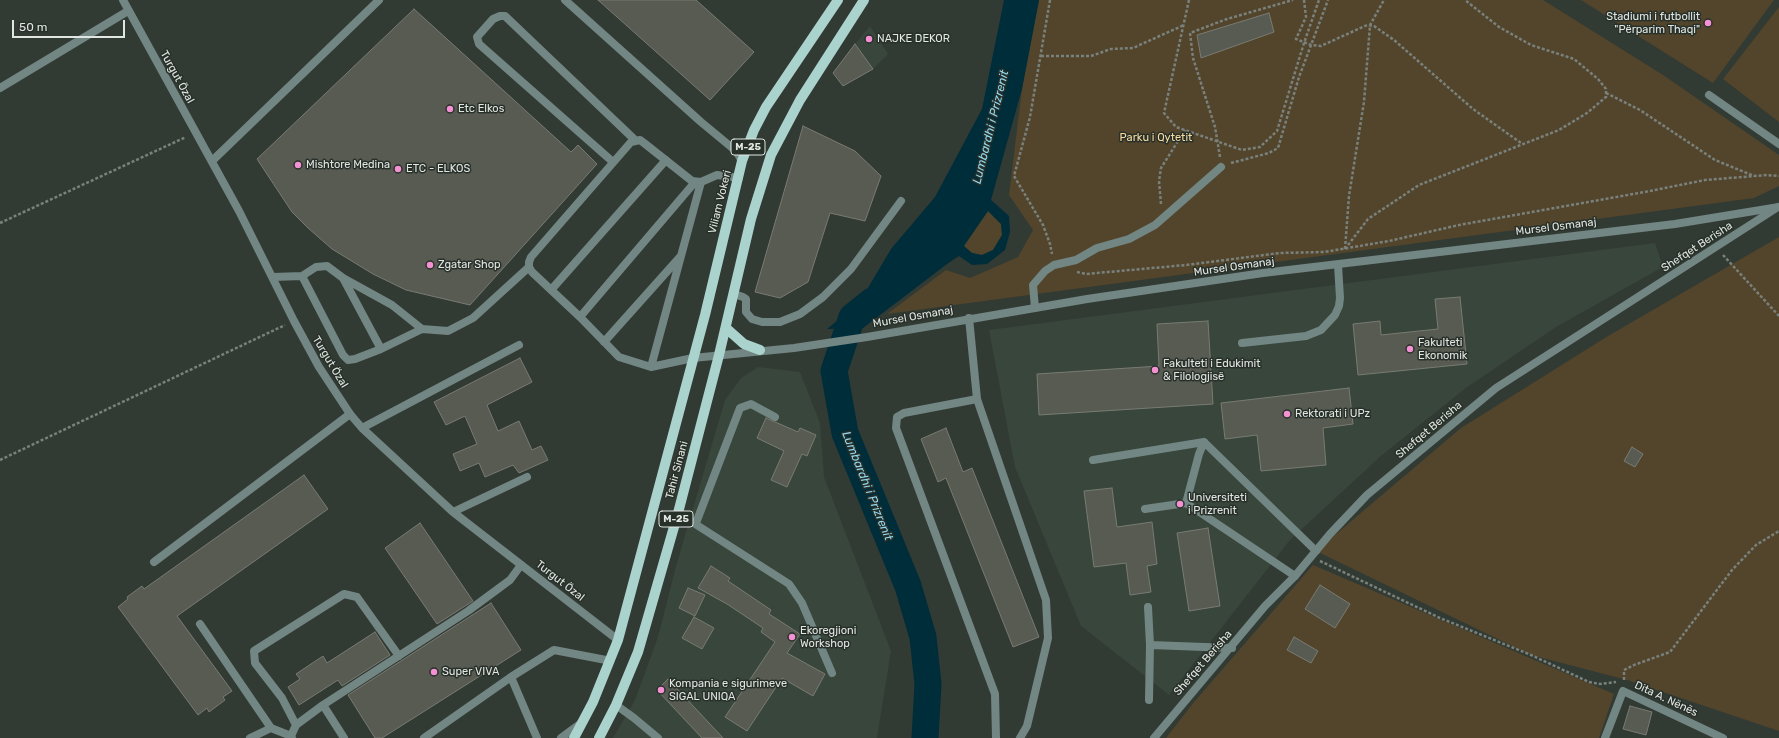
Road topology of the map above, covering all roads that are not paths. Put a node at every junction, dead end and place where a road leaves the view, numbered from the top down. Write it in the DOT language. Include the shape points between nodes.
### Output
graph roads {
  1 [pos="123,0"];
  2 [pos="379,0"];
  3 [pos="565,0"];
  4 [pos="838,0"];
  5 [pos="864,0"];
  6 [pos="128,10"];
  7 [pos="0,88"];
  8 [pos="1710,95"];
  9 [pos="636,140"];
  10 [pos="1779,144"];
  11 [pos="666,160"];
  12 [pos="212,161"];
  13 [pos="742,161"];
  14 [pos="613,162"];
  15 [pos="1221,167"];
  16 [pos="739,178"];
  17 [pos="698,182"];
  18 [pos="901,201"];
  19 [pos="1779,207"];
  20 [pos="680,256"];
  21 [pos="1338,265"];
  22 [pos="529,267"];
  23 [pos="302,276"];
  24 [pos="273,277"];
  25 [pos="343,278"];
  26 [pos="551,290"];
  27 [pos="734,294"];
  28 [pos="1035,308"];
  29 [pos="705,314"];
  30 [pos="580,317"];
  31 [pos="969,318"];
  32 [pos="726,328"];
  33 [pos="422,329"];
  34 [pos="604,342"];
  35 [pos="1242,343"];
  36 [pos="519,345"];
  37 [pos="381,349"];
  38 [pos="760,350"];
  39 [pos="719,355"];
  40 [pos="693,358"];
  41 [pos="651,367"];
  42 [pos="977,399"];
  43 [pos="350,414"];
  44 [pos="775,417"];
  45 [pos="362,428"];
  46 [pos="1204,442"];
  47 [pos="1093,460"];
  48 [pos="527,477"];
  49 [pos="1186,503"];
  50 [pos="1145,509"];
  51 [pos="453,512"];
  52 [pos="678,513"];
  53 [pos="696,523"];
  54 [pos="1314,554"];
  55 [pos="154,562"];
  56 [pos="521,565"];
  57 [pos="1294,576"];
  58 [pos="1148,607"];
  59 [pos="200,624"];
  60 [pos="618,640"];
  61 [pos="1150,645"];
  62 [pos="1232,648"];
  63 [pos="399,656"];
  64 [pos="609,662"];
  65 [pos="832,673"];
  66 [pos="511,677"];
  67 [pos="1149,700"];
  68 [pos="323,705"];
  69 [pos="616,705"];
  70 [pos="582,722"];
  71 [pos="296,725"];
  72 [pos="271,728"];
  73 [pos="291,737"];
  74 [pos="250,738"];
  75 [pos="344,738"];
  76 [pos="424,738"];
  77 [pos="537,738"];
  78 [pos="562,738"];
  79 [pos="574,738"];
  80 [pos="599,738"];
  81 [pos="658,738"];
  82 [pos="996,738"];
  83 [pos="1020,738"];
  84 [pos="1154,738"];
  85 [pos="1605,738"];
  86 [pos="1723,738"];
  1 -- 6 [label="street, Turgut Özal"];
  2 -- 12 [label="street"];
  3 -- 13 [label="street" via="736,151"];
  4 -- 13 [label="main road, Viliam Vokeri / M-25" via="766,107"];
  5 -- 27 [label="main road, M-25" via="800,100 770,155 751,219"];
  6 -- 7 [label="street"];
  6 -- 12 [label="street, Turgut Özal"];
  8 -- 10 [label="street"];
  9 -- 11 [label="street"];
  9 -- 14 [label="street" via="628,144"];
  9 -- 14 [label="street" via="505,16 493,19 477,37 479,44"];
  11 -- 17 [label="street" via="689,180"];
  11 -- 26 [label="street"];
  12 -- 24 [label="street, Turgut Özal"];
  13 -- 16 [label="main road, Viliam Vokeri / M-25"];
  14 -- 22 [label="street" via="531,257"];
  15 -- 28 [label="street" via="1155,225 1129,239 1097,248 1076,260 1054,265 1045,271 1034,285"];
  16 -- 17 [label="street" via="717,175"];
  16 -- 29 [label="main road, Viliam Vokeri / M-25"];
  17 -- 20 [label="street"];
  17 -- 30 [label="street"];
  18 -- 27 [label="street" via="851,268 823,297 800,314 780,322 752,319 746,312 746,299"];
  19 -- 21 [label="street, Mursel Osmanaj" via="1675,224"];
  19 -- 54 [label="street, Shefqet Berisha" via="1496,388 1367,495"];
  20 -- 34 [label="street"];
  20 -- 41 [label="street"];
  21 -- 28 [label="street, Mursel Osmanaj" via="1263,273"];
  21 -- 35 [label="street" via="1339,306 1335,315 1321,330 1306,336"];
  22 -- 26 [label="street"];
  22 -- 33 [label="street" via="473,318 448,331"];
  23 -- 24 [label="street"];
  23 -- 25 [label="street" via="322,265"];
  23 -- 37 [label="street" via="348,360"];
  24 -- 43 [label="street, Turgut Özal" via="319,367"];
  25 -- 33 [label="street" via="392,305"];
  25 -- 37 [label="street"];
  26 -- 30 [label="street"];
  27 -- 32 [label="main road, Tahir Sinani / M-25"];
  28 -- 31 [label="street, Mursel Osmanaj"];
  29 -- 40 [label="main road, Tahir Sinani / M-25"];
  30 -- 34 [label="street"];
  31 -- 38 [label="street, Mursel Osmanaj" via="867,337 794,348"];
  31 -- 42 [label="street"];
  32 -- 38 [label="main road" via="744,344"];
  32 -- 39 [label="main road, Tahir Sinani / M-25"];
  33 -- 37 [label="street"];
  34 -- 41 [label="street" via="619,357"];
  36 -- 45 [label="street"];
  38 -- 39 [label="street, Mursel Osmanaj"];
  39 -- 40 [label="street, Mursel Osmanaj"];
  39 -- 52 [label="main road, Tahir Sinani / M-25"];
  40 -- 41 [label="street, Mursel Osmanaj"];
  40 -- 60 [label="main road, Tahir Sinani / M-25"];
  42 -- 82 [label="street" via="904,413 897,417 896,428 995,694"];
  42 -- 83 [label="street" via="1046,600 1048,638 1027,726"];
  43 -- 45 [label="street, Turgut Özal"];
  43 -- 55 [label="street"];
  44 -- 53 [label="street" via="751,404 740,408"];
  45 -- 51 [label="street, Turgut Özal"];
  46 -- 47 [label="street"];
  46 -- 49 [label="street"];
  46 -- 54 [label="street"];
  48 -- 51 [label="street"];
  49 -- 50 [label="street"];
  49 -- 57 [label="street"];
  51 -- 56 [label="street, Turgut Özal"];
  52 -- 53 [label="street"];
  52 -- 69 [label="main road, Tahir Sinani / M-25" via="638,652"];
  53 -- 65 [label="street" via="789,584 802,603"];
  54 -- 57 [label="street, Shefqet Berisha"];
  56 -- 60 [label="street, Turgut Özal"];
  56 -- 63 [label="street" via="510,580"];
  57 -- 62 [label="street, Shefqet Berisha" via="1265,606"];
  58 -- 61 [label="street"];
  59 -- 72 [label="street"];
  60 -- 64 [label="main road, Tahir Sinani / M-25"];
  61 -- 62 [label="street"];
  61 -- 67 [label="street"];
  62 -- 84 [label="street, Shefqet Berisha"];
  63 -- 68 [label="street"];
  63 -- 71 [label="street" via="357,597 344,594 254,651 255,663 282,698"];
  64 -- 66 [label="street" via="554,650"];
  64 -- 70 [label="main road, Tahir Sinani / M-25"];
  66 -- 76 [label="street"];
  66 -- 77 [label="street"];
  68 -- 71 [label="street"];
  68 -- 75 [label="street"];
  69 -- 80 [label="main road, Tahir Sinani / M-25"];
  69 -- 81 [label="street"];
  70 -- 78 [label="street"];
  70 -- 79 [label="main road, Tahir Sinani / M-25"];
  71 -- 73 [label="street"];
  72 -- 73 [label="street"];
  72 -- 74 [label="street"];
  85 -- 86 [label="street, Dita A. Nënës" via="1623,691"];
}
